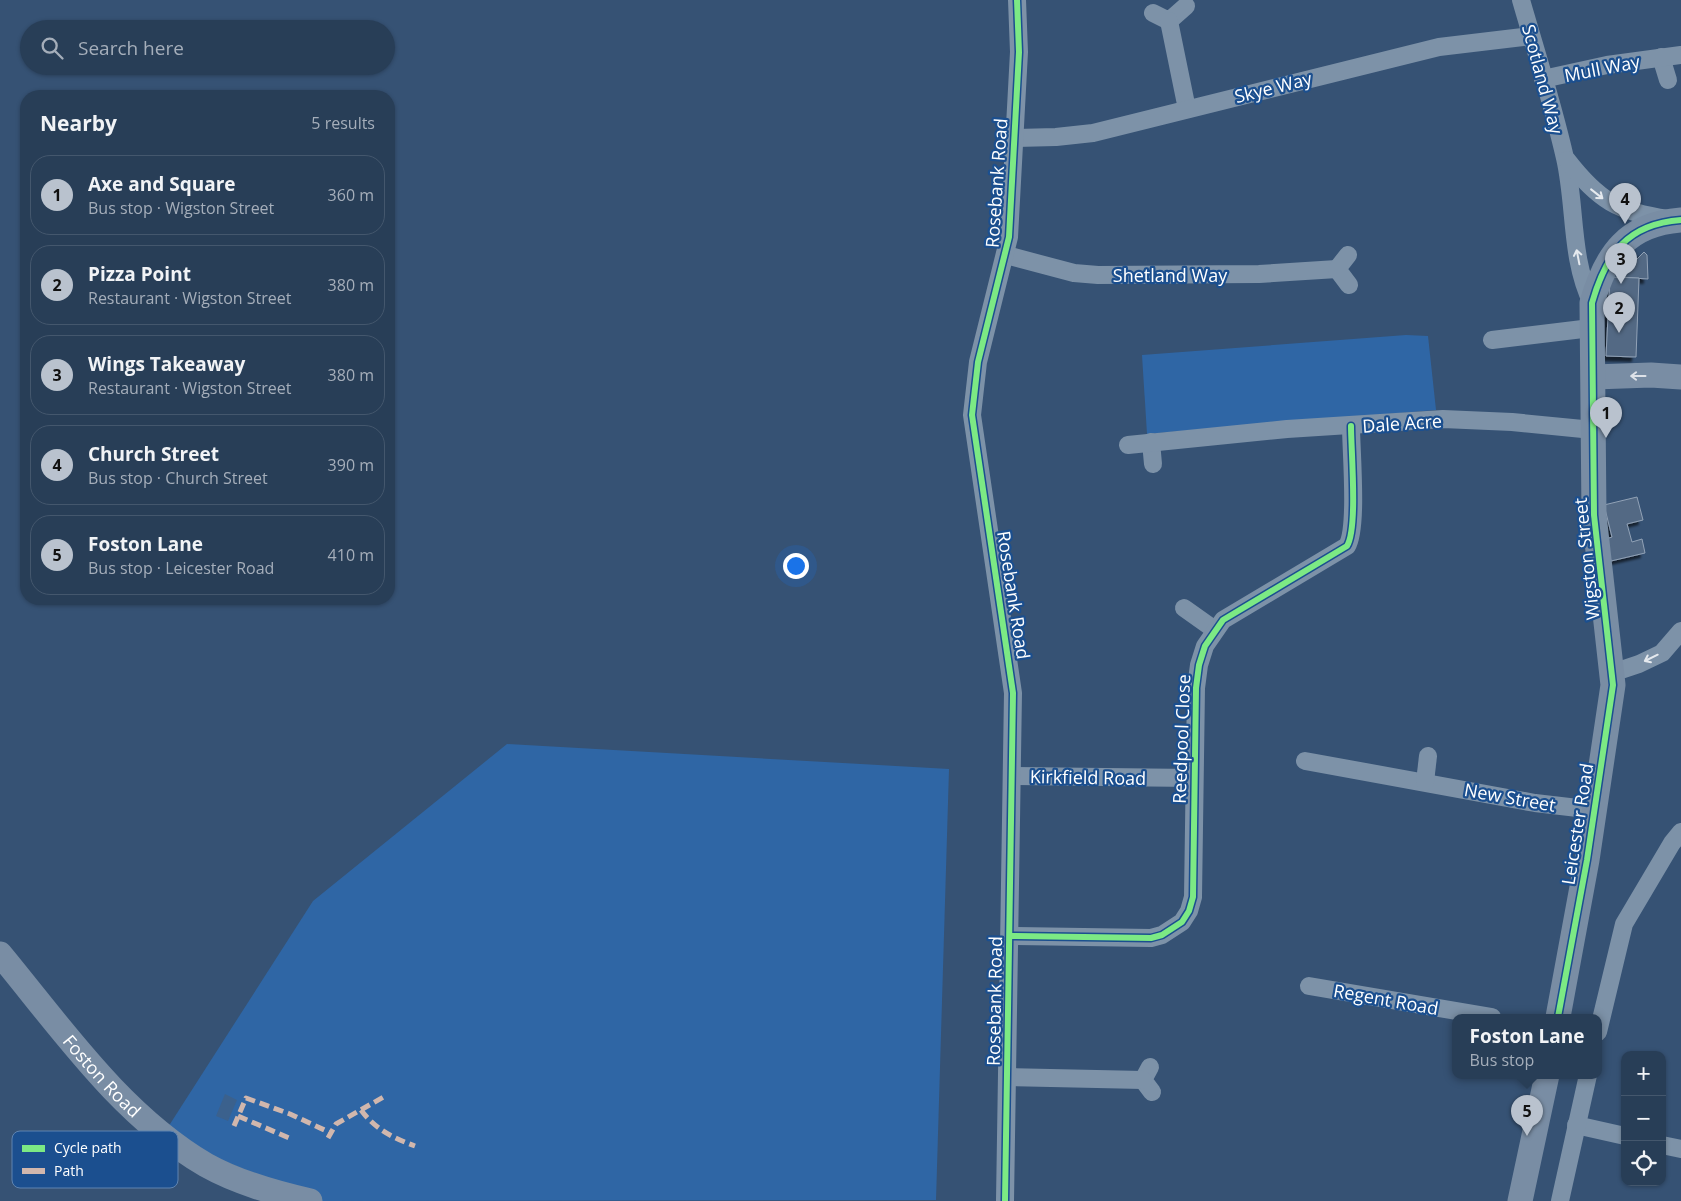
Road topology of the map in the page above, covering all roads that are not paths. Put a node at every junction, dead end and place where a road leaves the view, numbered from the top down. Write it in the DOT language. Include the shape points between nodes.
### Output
graph roads {
  1 [pos="1017,0"];
  2 [pos="1521,0"];
  3 [pos="1186,6"];
  4 [pos="1153,13"];
  5 [pos="1169,22"];
  6 [pos="1531,36"];
  7 [pos="1681,55"];
  8 [pos="1661,57"];
  9 [pos="1542,79"];
  10 [pos="1668,80"];
  11 [pos="1187,110"];
  12 [pos="1016,138"];
  13 [pos="1565,158"];
  14 [pos="1677,220"];
  15 [pos="1006,255"];
  16 [pos="1348,255"];
  17 [pos="1337,269"];
  18 [pos="1349,285"];
  19 [pos="1592,303"];
  20 [pos="1591,328"];
  21 [pos="1492,340"];
  22 [pos="1594,377"];
  23 [pos="1681,378"];
  24 [pos="1351,426"];
  25 [pos="1593,430"];
  26 [pos="1151,442"];
  27 [pos="1128,444"];
  28 [pos="1153,464"];
  29 [pos="1184,608"];
  30 [pos="1215,630"];
  31 [pos="1681,631"];
  32 [pos="1609,634"];
  33 [pos="1612,673"];
  34 [pos="1428,756"];
  35 [pos="1305,761"];
  36 [pos="1012,776"];
  37 [pos="1194,778"];
  38 [pos="1425,782"];
  39 [pos="1595,810"];
  40 [pos="1678,841"];
  41 [pos="1010,936"];
  42 [pos="0,954"];
  43 [pos="1309,986"];
  44 [pos="1474,1014"];
  45 [pos="1559,1014"];
  46 [pos="1602,1015"];
  47 [pos="1008,1077"];
  48 [pos="1148,1079"];
  49 [pos="1546,1079"];
  50 [pos="1587,1079"];
  51 [pos="1576,1125"];
  52 [pos="159,1131"];
  53 [pos="1621,1135"];
  54 [pos="178,1145"];
  55 [pos="1666,1146"];
  56 [pos="1681,1149"];
  57 [pos="310,1201"];
  58 [pos="1005,1201"];
  59 [pos="1520,1201"];
  60 [pos="1560,1201"];
  1 -- 12 [label="street, Rosebank Road"];
  2 -- 6 [label="street, Scotland Way"];
  3 -- 5 [label="street"];
  4 -- 5 [label="street"];
  5 -- 11 [label="street"];
  6 -- 9 [label="street, Scotland Way"];
  6 -- 11 [label="street, Skye Way" via="1439,47"];
  7 -- 8 [label="street, Mull Way"];
  8 -- 9 [label="street, Mull Way"];
  8 -- 10 [label="street, Mull Way"];
  9 -- 13 [label="street, Scotland Way"];
  11 -- 12 [label="street, Skye Way" via="1093,133"];
  12 -- 15 [label="street, Rosebank Road"];
  13 -- 14 [label="street, one-way" via="1586,185 1606,201 1628,211"];
  19 -- 13 [label="street, one-way" via="1577,257"];
  14 -- 19 [label="street, Wigston Street" via="1628,236 1600,276"];
  15 -- 17 [label="street, Shetland Way" via="1074,273 1098,275 1259,274"];
  15 -- 36 [label="street, Rosebank Road" via="978,362 972,415 1013,693"];
  16 -- 17 [label="street"];
  17 -- 18 [label="street"];
  19 -- 20 [label="street, Wigston Street"];
  20 -- 21 [label="street"];
  20 -- 22 [label="street, Wigston Street"];
  23 -- 22 [label="street, one-way" via="1651,375"];
  22 -- 25 [label="street, Wigston Street"];
  24 -- 25 [label="street, Dale Acre" via="1443,419"];
  24 -- 26 [label="street, Dale Acre"];
  24 -- 30 [label="street, Reedpool Close" via="1352,505 1347,546 1232,615"];
  25 -- 32 [label="street, Wigston Street" via="1594,515"];
  26 -- 27 [label="street, Dale Acre"];
  26 -- 28 [label="street"];
  29 -- 30 [label="street"];
  30 -- 37 [label="street, Reedpool Close" via="1205,646 1199,666"];
  31 -- 33 [label="street, one-way" via="1662,653"];
  32 -- 33 [label="street, Leicester Road"];
  33 -- 39 [label="street, Leicester Road" via="1611,705"];
  34 -- 38 [label="street"];
  35 -- 38 [label="street, New Street"];
  36 -- 37 [label="street, Kirkfield Road"];
  36 -- 41 [label="street, Rosebank Road"];
  37 -- 41 [label="street, Reedpool Close" via="1193,897 1189,911 1174,929 1150,938"];
  38 -- 39 [label="street, New Street" via="1535,803"];
  39 -- 45 [label="street, Leicester Road"];
  40 -- 46 [label="street" via="1624,924"];
  41 -- 47 [label="street, Rosebank Road"];
  42 -- 52 [label="street, Foston Road" via="114,1090"];
  43 -- 44 [label="street, Regent Road"];
  47 -- 48 [label="street"];
  47 -- 58 [label="street, Rosebank Road"];
  49 -- 59 [label="street"];
  50 -- 51 [label="street"];
  51 -- 53 [label="street"];
  51 -- 60 [label="street"];
  54 -- 57 [label="street, Foston Road" via="207,1165 267,1191"];
  55 -- 56 [label="street"];
}
